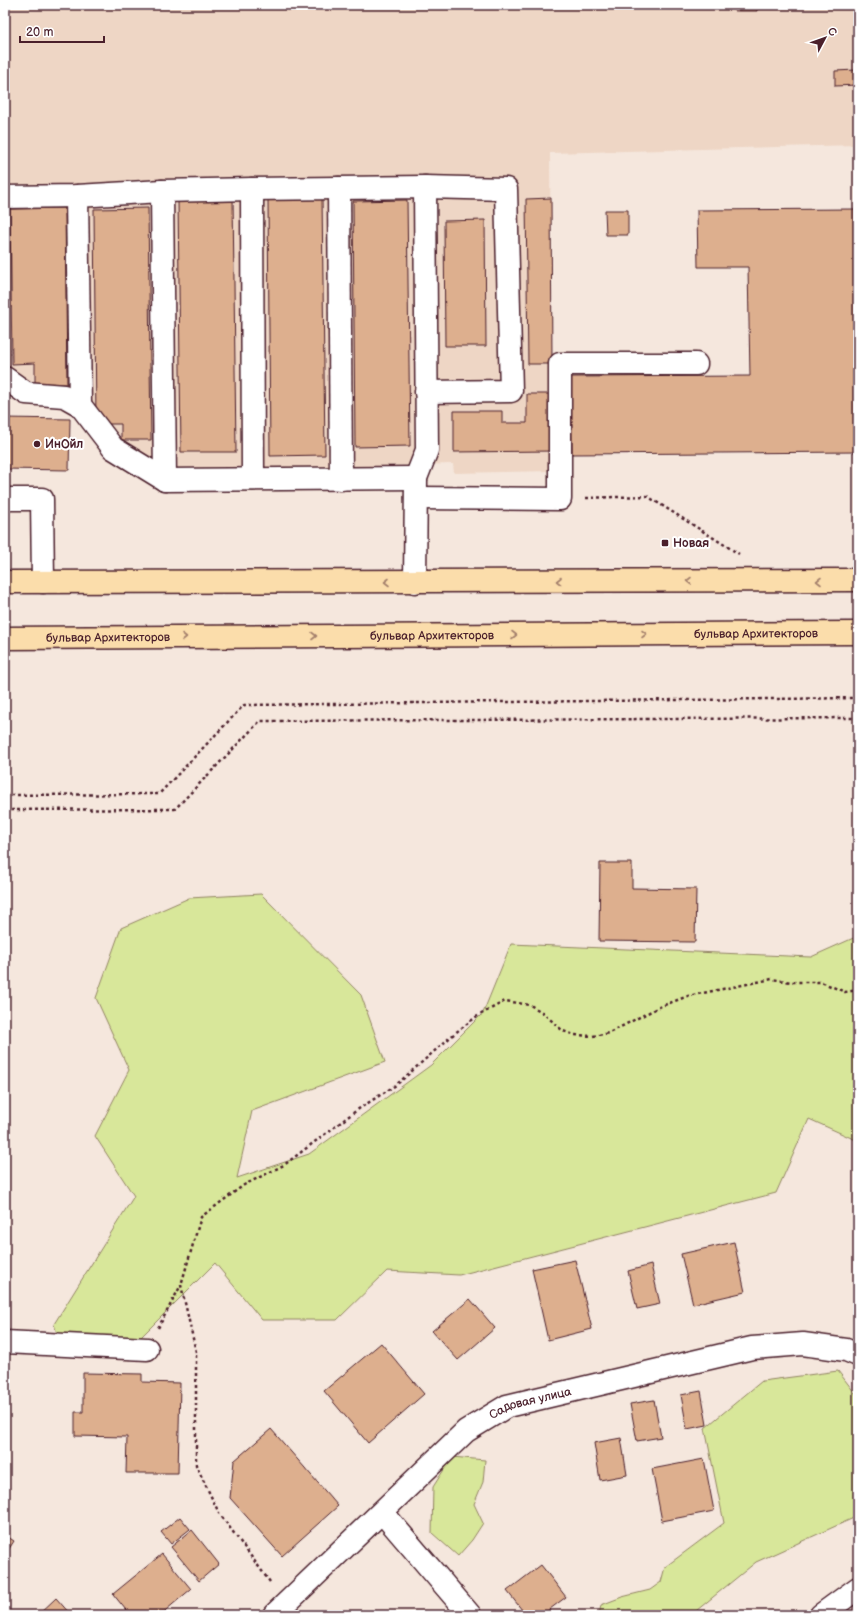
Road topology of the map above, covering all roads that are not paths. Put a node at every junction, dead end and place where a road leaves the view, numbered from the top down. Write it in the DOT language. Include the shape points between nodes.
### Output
graph roads {
  1 [pos="425,187"];
  2 [pos="339,188"];
  3 [pos="252,189"];
  4 [pos="162,191"];
  5 [pos="77,196"];
  6 [pos="5,197"];
  7 [pos="696,364"];
  8 [pos="5,378"];
  9 [pos="426,392"];
  10 [pos="80,405"];
  11 [pos="253,479"];
  12 [pos="341,479"];
  13 [pos="165,480"];
  14 [pos="416,488"];
  15 [pos="5,499"];
  16 [pos="858,580"];
  17 [pos="5,582"];
  18 [pos="43,582"];
  19 [pos="415,582"];
  20 [pos="858,633"];
  21 [pos="5,638"];
  22 [pos="5,1342"];
  23 [pos="147,1349"];
  24 [pos="858,1355"];
  25 [pos="382,1512"];
  26 [pos="858,1588"];
  27 [pos="280,1609"];
  28 [pos="470,1615"];
  29 [pos="821,1615"];
  1 -- 2 [label="street"];
  1 -- 9 [label="street"];
  1 -- 9 [label="street" via="506,189 511,391"];
  2 -- 3 [label="street"];
  2 -- 12 [label="street"];
  3 -- 4 [label="street"];
  3 -- 11 [label="street"];
  4 -- 5 [label="street"];
  4 -- 13 [label="street"];
  5 -- 6 [label="street"];
  5 -- 10 [label="street"];
  7 -- 14 [label="street" via="560,364 560,499"];
  8 -- 10 [label="street" via="26,394 64,396"];
  9 -- 14 [label="street" via="427,450"];
  10 -- 13 [label="street" via="114,448"];
  11 -- 12 [label="street"];
  11 -- 13 [label="street"];
  12 -- 14 [label="street"];
  14 -- 19 [label="street"];
  15 -- 18 [label="street" via="42,499"];
  16 -- 19 [label="main road, one-way"];
  17 -- 18 [label="main road"];
  19 -- 18 [label="main road, one-way"];
  21 -- 20 [label="main road, бульвар Архитекторов, one-way"];
  22 -- 23 [label="street"];
  24 -- 25 [label="street, Садовая улица" via="846,1350 803,1344 752,1348 506,1406 466,1431"];
  25 -- 27 [label="street, Садовая улица"];
  25 -- 28 [label="street"];
  26 -- 29 [label="street"];
}
